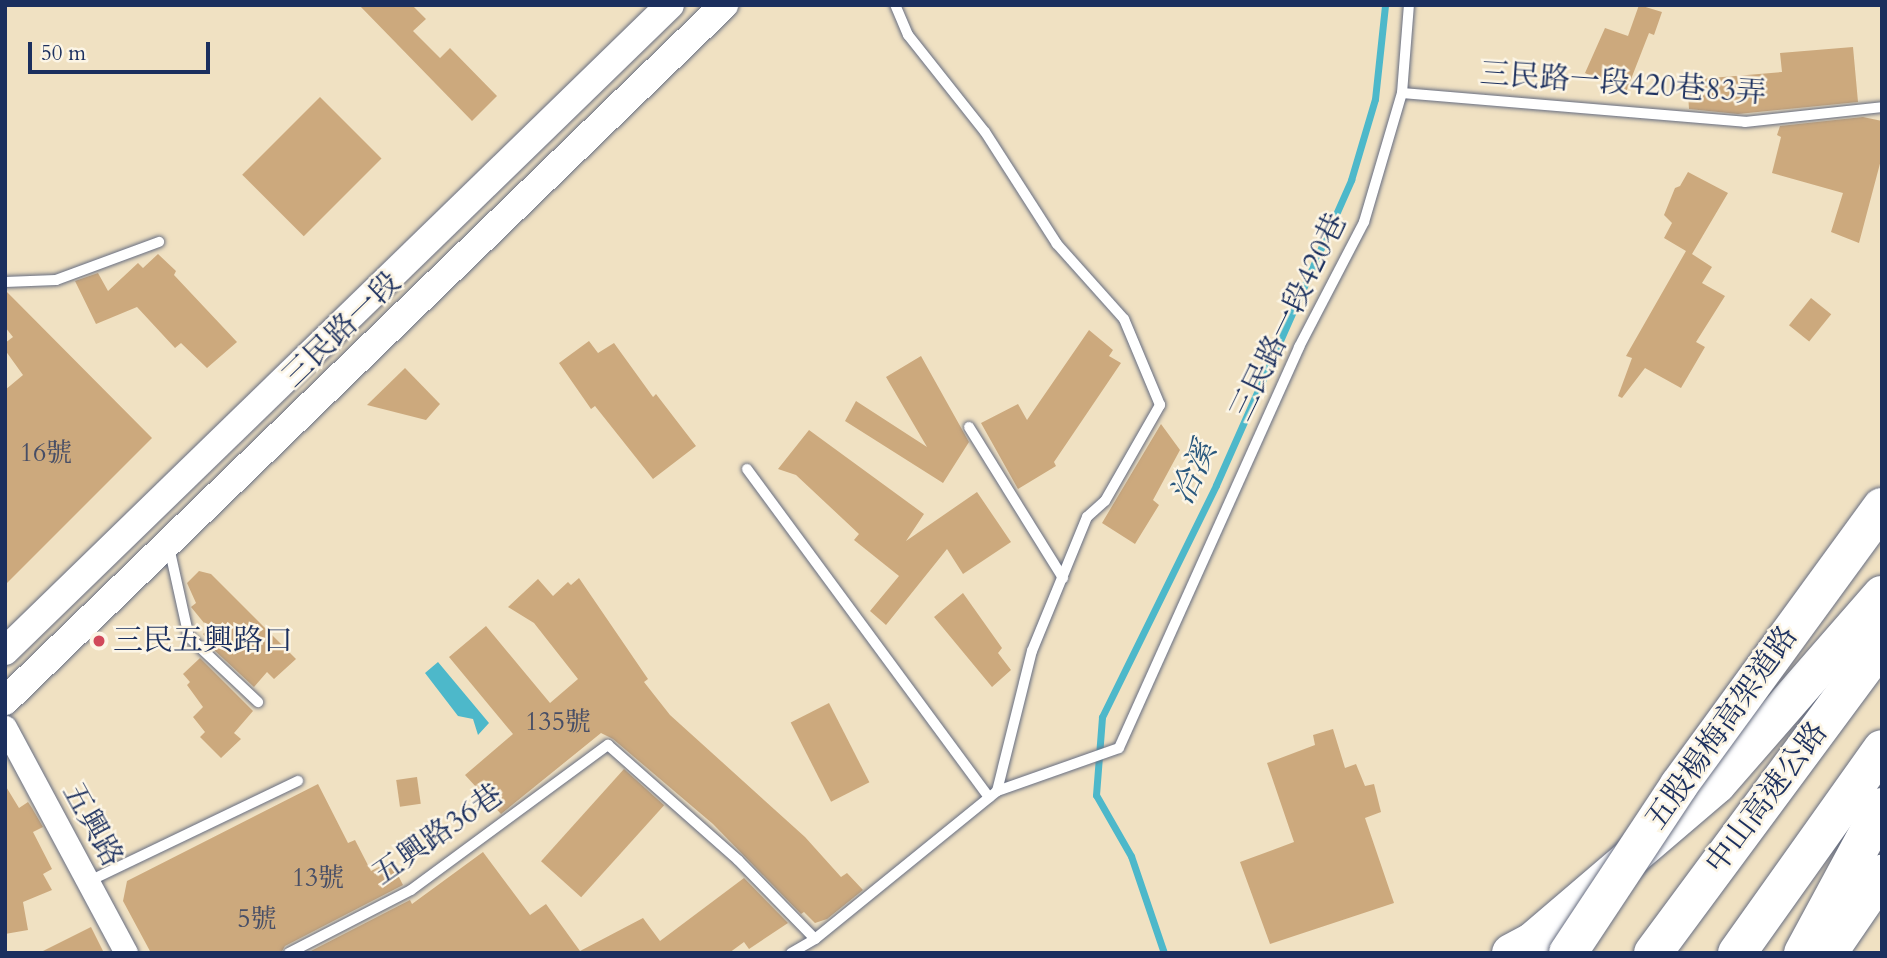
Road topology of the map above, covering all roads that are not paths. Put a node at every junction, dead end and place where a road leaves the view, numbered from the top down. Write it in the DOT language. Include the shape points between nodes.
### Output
graph roads {
  1 [pos="670,5"];
  2 [pos="724,5"];
  3 [pos="895,5"];
  4 [pos="1409,5"];
  5 [pos="1402,93"];
  6 [pos="1882,107"];
  7 [pos="159,242"];
  8 [pos="5,282"];
  9 [pos="969,427"];
  10 [pos="747,469"];
  11 [pos="1882,507"];
  12 [pos="168,545"];
  13 [pos="1063,578"];
  14 [pos="1882,595"];
  15 [pos="1882,644"];
  16 [pos="5,651"];
  17 [pos="5,701"];
  18 [pos="258,702"];
  19 [pos="5,727"];
  20 [pos="1882,749"];
  21 [pos="298,781"];
  22 [pos="993,794"];
  23 [pos="1882,807"];
  24 [pos="1882,874"];
  25 [pos="87,882"];
  26 [pos="815,940"];
  27 [pos="126,953"];
  28 [pos="289,953"];
  29 [pos="791,953"];
  30 [pos="1511,953"];
  31 [pos="1568,953"];
  32 [pos="1653,953"];
  33 [pos="1737,953"];
  34 [pos="1803,953"];
  35 [pos="1828,953"];
  1 -- 16 [label="street, 三民路一段"];
  2 -- 12 [label="street, 三民路一段"];
  3 -- 13 [label="lane" via="908,35 985,132 1057,244 1124,320 1160,405 1105,501 1087,517"];
  4 -- 5 [label="lane, 三民路一段420巷"];
  5 -- 6 [label="lane, 三民路一段420巷83弄" via="1745,122"];
  5 -- 22 [label="lane, 三民路一段420巷" via="1364,222 1299,347 1119,748"];
  7 -- 8 [label="lane" via="56,280"];
  9 -- 13 [label="lane"];
  10 -- 22 [label="lane"];
  11 -- 31 [label="highway, 五股楊梅高架道路, bridge" via="1679,785"];
  12 -- 17 [label="street, 三民路一段"];
  12 -- 18 [label="lane" via="189,637"];
  13 -- 22 [label="lane" via="1032,651"];
  14 -- 30 [label="highway" via="1717,784 1532,942"];
  15 -- 32 [label="highway, 中山高速公路"];
  19 -- 25 [label="street, 五興路"];
  20 -- 33 [label="highway, 中山高速公路"];
  21 -- 25 [label="lane"];
  22 -- 26 [label="lane"];
  23 -- 34 [label="highway"];
  24 -- 35 [label="highway"];
  25 -- 27 [label="street, 五興路"];
  26 -- 28 [label="lane, 五興路36巷" via="738,860 608,746 411,890"];
  26 -- 29 [label="lane"];
}
